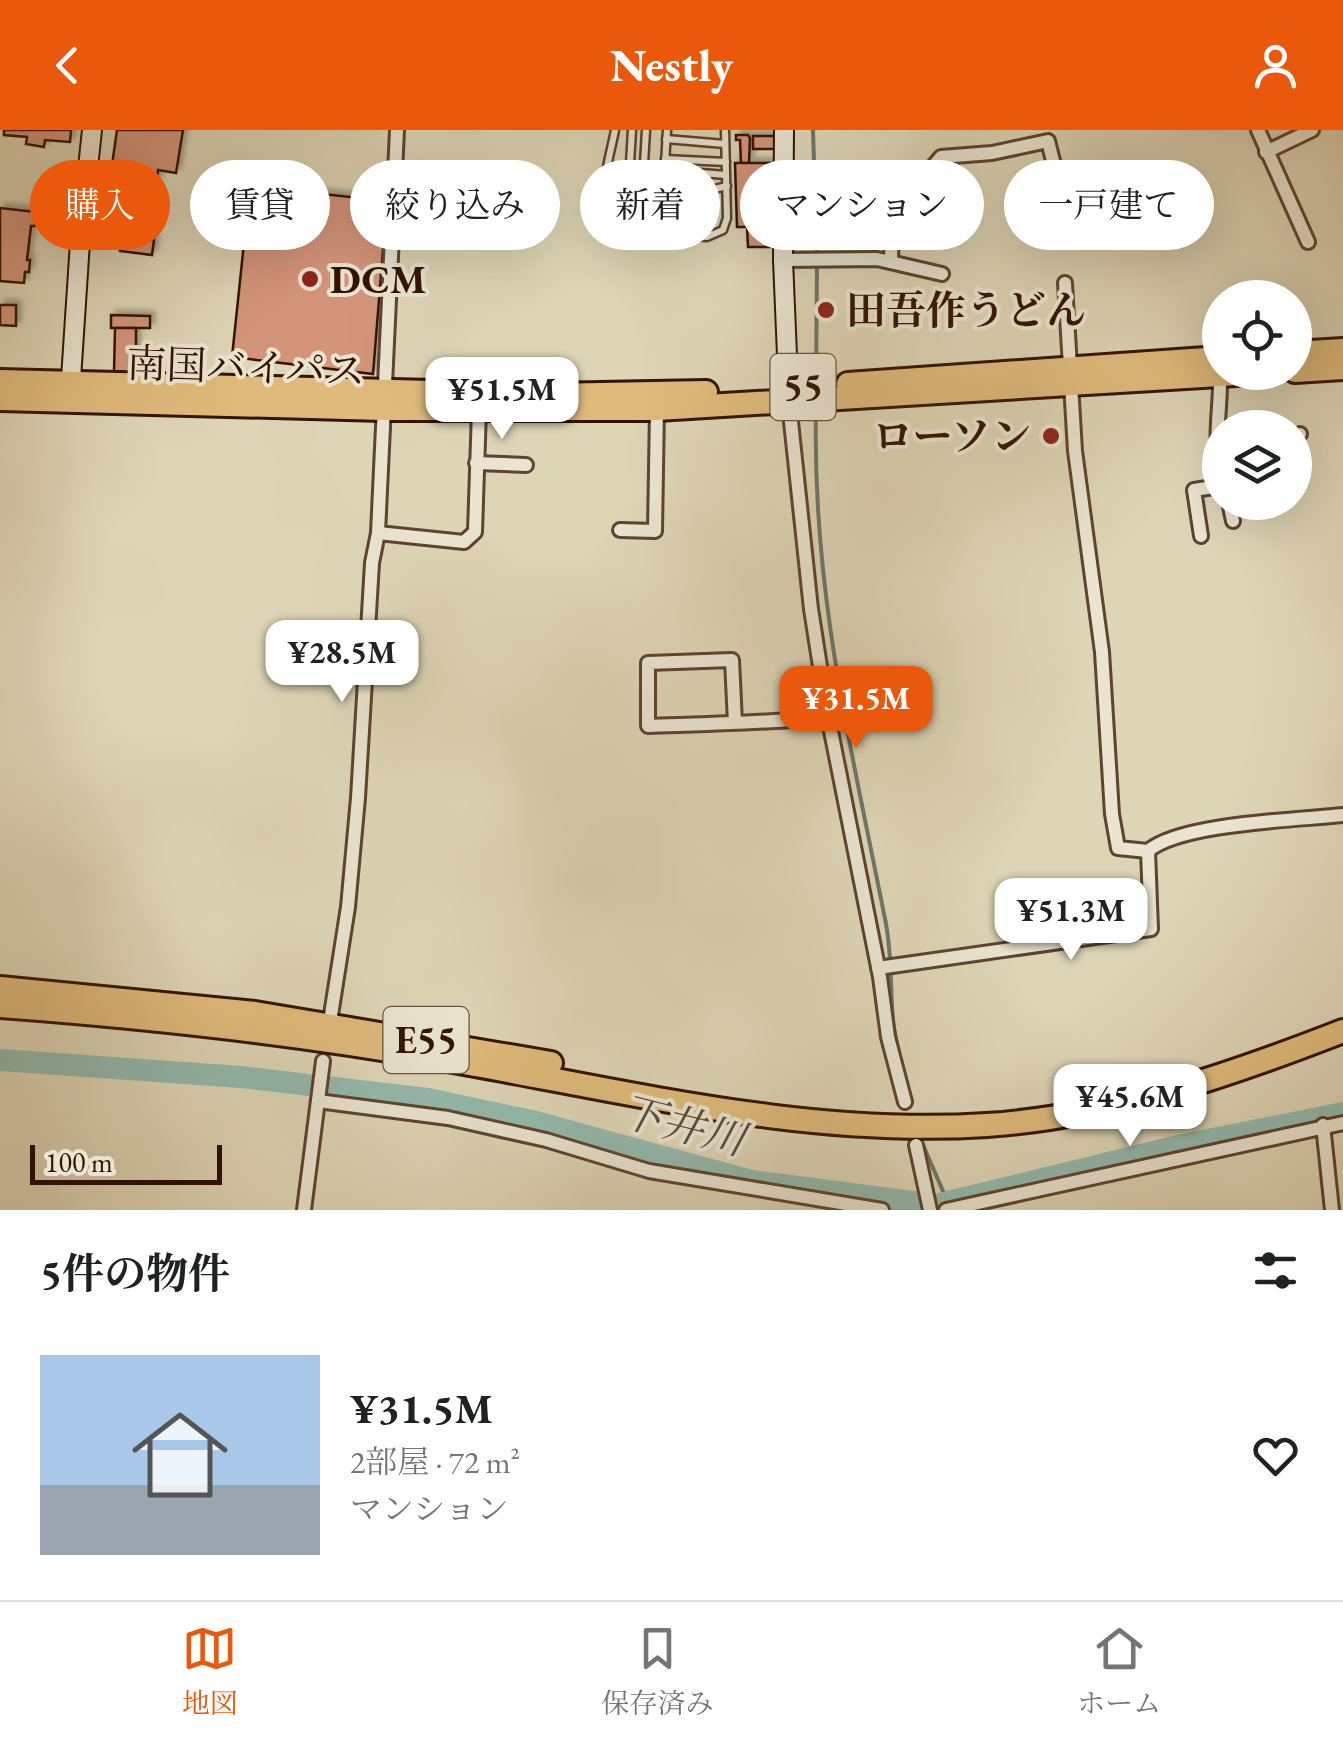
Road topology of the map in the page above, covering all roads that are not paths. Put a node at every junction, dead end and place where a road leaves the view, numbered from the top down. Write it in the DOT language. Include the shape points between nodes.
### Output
graph roads {
  1 [pos="92,130"];
  2 [pos="397,130"];
  3 [pos="614,130"];
  4 [pos="632,130"];
  5 [pos="646,130"];
  6 [pos="667,130"];
  7 [pos="725,130"];
  8 [pos="784,130"];
  9 [pos="1258,130"];
  10 [pos="1312,130"];
  11 [pos="666,140"];
  12 [pos="725,144"];
  13 [pos="1266,152"];
  14 [pos="665,158"];
  15 [pos="610,160"];
  16 [pos="630,160"];
  17 [pos="644,160"];
  18 [pos="785,160"];
  19 [pos="939,160"];
  20 [pos="1053,160"];
  21 [pos="726,162"];
  22 [pos="720,174"];
  23 [pos="726,174"];
  24 [pos="726,186"];
  25 [pos="720,188"];
  26 [pos="720,232"];
  27 [pos="1308,242"];
  28 [pos="782,250"];
  29 [pos="891,250"];
  30 [pos="782,260"];
  31 [pos="891,262"];
  32 [pos="942,274"];
  33 [pos="1065,283"];
  34 [pos="1343,350"];
  35 [pos="1312,352"];
  36 [pos="1202,368"];
  37 [pos="1343,368"];
  38 [pos="1312,370"];
  39 [pos="1071,376"];
  40 [pos="0,381"];
  41 [pos="70,391"];
  42 [pos="789,396"];
  43 [pos="0,399"];
  44 [pos="384,400"];
  45 [pos="657,409"];
  46 [pos="479,410"];
  47 [pos="476,462"];
  48 [pos="526,465"];
  49 [pos="1202,489"];
  50 [pos="620,530"];
  51 [pos="378,533"];
  52 [pos="1201,536"];
  53 [pos="828,716"];
  54 [pos="735,723"];
  55 [pos="1343,815"];
  56 [pos="1148,850"];
  57 [pos="878,968"];
  58 [pos="0,988"];
  59 [pos="0,1006"];
  60 [pos="331,1015"];
  61 [pos="1343,1031"];
  62 [pos="323,1061"];
  63 [pos="318,1100"];
  64 [pos="905,1102"];
  65 [pos="847,1122"];
  66 [pos="1343,1123"];
  67 [pos="1323,1125"];
  68 [pos="916,1145"];
  69 [pos="304,1210"];
  70 [pos="882,1210"];
  71 [pos="930,1210"];
  72 [pos="946,1210"];
  73 [pos="1332,1210"];
  1 -- 41 [label="street"];
  2 -- 44 [label="street"];
  3 -- 15 [label="lane"];
  4 -- 16 [label="lane"];
  5 -- 17 [label="lane"];
  6 -- 11 [label="lane"];
  7 -- 12 [label="lane"];
  8 -- 18 [label="street"];
  9 -- 13 [label="street"];
  10 -- 13 [label="street"];
  11 -- 12 [label="lane"];
  11 -- 14 [label="lane"];
  12 -- 21 [label="lane"];
  13 -- 27 [label="street"];
  14 -- 21 [label="lane"];
  19 -- 20 [label="street" via="1048,142"];
  21 -- 23 [label="lane"];
  22 -- 23 [label="lane"];
  23 -- 24 [label="lane"];
  24 -- 25 [label="lane"];
  24 -- 26 [label="lane" via="728,218"];
  28 -- 30 [label="street"];
  29 -- 31 [label="street"];
  30 -- 31 [label="street"];
  30 -- 42 [label="street"];
  31 -- 32 [label="street"];
  33 -- 39 [label="street"];
  34 -- 35 [label="highway"];
  36 -- 39 [label="highway, 南国バイパス / 55"];
  37 -- 38 [label="highway"];
  39 -- 42 [label="highway, 南国バイパス / 55"];
  39 -- 56 [label="street" via="1102,652 1112,814 1118,848"];
  40 -- 41 [label="highway, 南国バイパス / 55"];
  41 -- 43 [label="highway, 南国バイパス / 55"];
  41 -- 44 [label="highway, 南国バイパス / 55"];
  42 -- 44 [label="highway, 南国バイパス / 55"];
  42 -- 45 [label="highway, 南国バイパス / 55"];
  42 -- 53 [label="street"];
  44 -- 46 [label="highway, 南国バイパス / 55"];
  44 -- 51 [label="street"];
  45 -- 46 [label="highway, 南国バイパス / 55"];
  45 -- 50 [label="street" via="655,530"];
  46 -- 47 [label="street"];
  47 -- 48 [label="street"];
  47 -- 51 [label="street" via="475,532 464,542"];
  49 -- 52 [label="street" via="1194,490"];
  51 -- 60 [label="street" via="348,907"];
  53 -- 54 [label="street"];
  53 -- 57 [label="street"];
  54 -- 54 [label="street" via="648,726 648,663 732,660"];
  55 -- 56 [label="street" via="1213,829"];
  56 -- 57 [label="street" via="1150,929"];
  57 -- 64 [label="street"];
  58 -- 65 [label="highway, E55" via="371,1030"];
  59 -- 65 [label="highway, E55" via="249,1030 690,1106"];
  61 -- 65 [label="highway, E55" via="1189,1085 1051,1118 948,1126"];
  62 -- 63 [label="street"];
  63 -- 69 [label="street"];
  63 -- 70 [label="street" via="448,1118 649,1171"];
  66 -- 67 [label="street"];
  67 -- 72 [label="street"];
  67 -- 73 [label="street"];
  68 -- 71 [label="street"];
}
